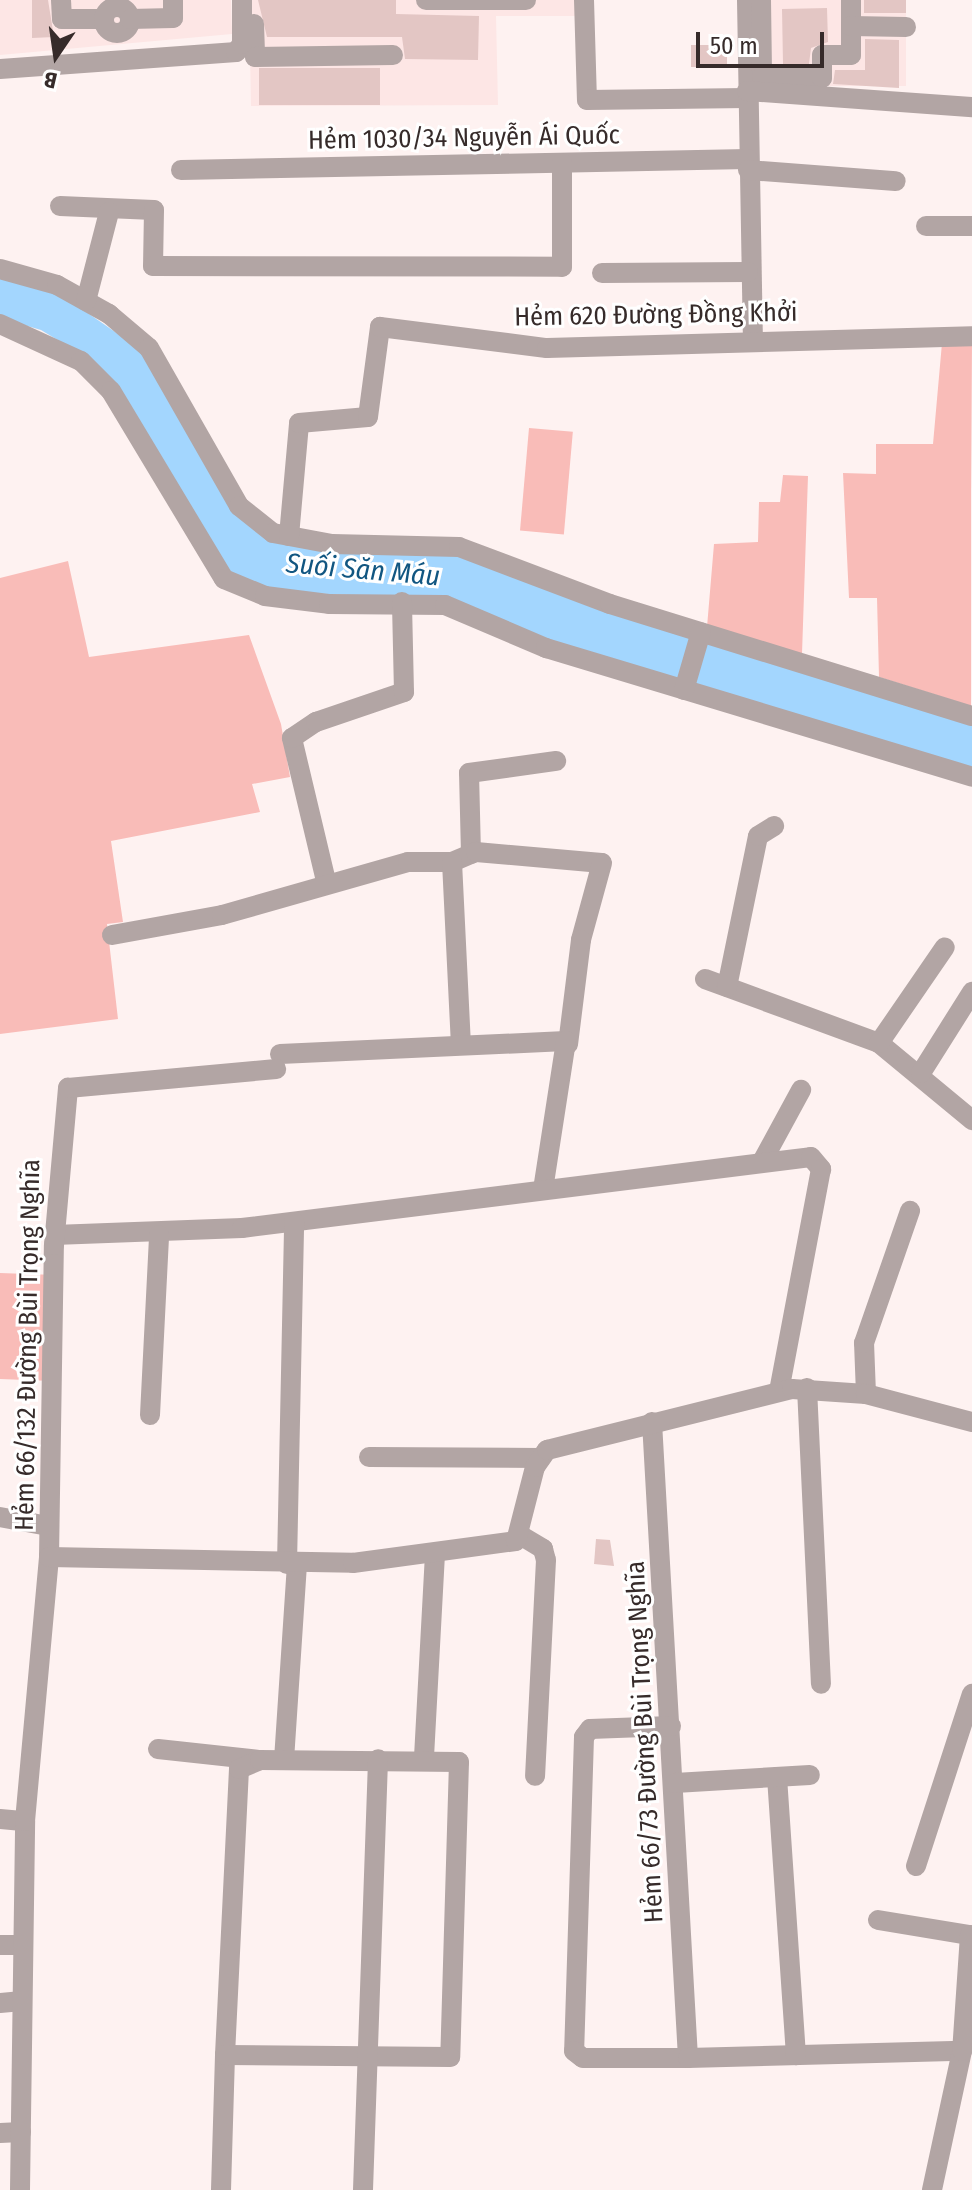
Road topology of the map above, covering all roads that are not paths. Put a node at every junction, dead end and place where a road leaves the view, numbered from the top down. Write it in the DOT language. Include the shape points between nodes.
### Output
graph roads {
  1 [pos="61,0"];
  2 [pos="173,0"];
  3 [pos="242,0"];
  4 [pos="254,0"];
  5 [pos="426,0"];
  6 [pos="526,0"];
  7 [pos="584,0"];
  8 [pos="747,0"];
  9 [pos="761,0"];
  10 [pos="851,0"];
  11 [pos="117,24"];
  12 [pos="851,26"];
  13 [pos="906,27"];
  14 [pos="393,55"];
  15 [pos="118,60"];
  16 [pos="0,69"];
  17 [pos="747,94"];
  18 [pos="972,107"];
  19 [pos="562,163"];
  20 [pos="748,165"];
  21 [pos="181,170"];
  22 [pos="896,181"];
  23 [pos="60,206"];
  24 [pos="109,212"];
  25 [pos="926,226"];
  26 [pos="972,226"];
  27 [pos="0,269"];
  28 [pos="748,272"];
  29 [pos="602,273"];
  30 [pos="86,301"];
  31 [pos="0,324"];
  32 [pos="972,336"];
  33 [pos="753,339"];
  34 [pos="289,536"];
  35 [pos="402,602"];
  36 [pos="701,632"];
  37 [pos="684,690"];
  38 [pos="972,716"];
  39 [pos="556,761"];
  40 [pos="972,777"];
  41 [pos="774,826"];
  42 [pos="471,854"];
  43 [pos="452,862"];
  44 [pos="326,881"];
  45 [pos="112,935"];
  46 [pos="945,947"];
  47 [pos="705,979"];
  48 [pos="727,987"];
  49 [pos="972,992"];
  50 [pos="461,1043"];
  51 [pos="879,1043"];
  52 [pos="568,1044"];
  53 [pos="921,1073"];
  54 [pos="801,1090"];
  55 [pos="972,1120"];
  56 [pos="763,1160"];
  57 [pos="543,1189"];
  58 [pos="910,1211"];
  59 [pos="294,1222"];
  60 [pos="54,1235"];
  61 [pos="159,1235"];
  62 [pos="807,1388"];
  63 [pos="779,1391"];
  64 [pos="866,1394"];
  65 [pos="150,1415"];
  66 [pos="652,1422"];
  67 [pos="972,1422"];
  68 [pos="369,1457"];
  69 [pos="541,1458"];
  70 [pos="0,1517"];
  71 [pos="48,1526"];
  72 [pos="520,1535"];
  73 [pos="435,1553"];
  74 [pos="49,1557"];
  75 [pos="292,1564"];
  76 [pos="821,1684"];
  77 [pos="971,1702"];
  78 [pos="671,1726"];
  79 [pos="158,1749"];
  80 [pos="424,1757"];
  81 [pos="378,1759"];
  82 [pos="260,1760"];
  83 [pos="284,1760"];
  84 [pos="810,1775"];
  85 [pos="535,1776"];
  86 [pos="777,1777"];
  87 [pos="675,1783"];
  88 [pos="0,1819"];
  89 [pos="25,1821"];
  90 [pos="916,1866"];
  91 [pos="878,1920"];
  92 [pos="0,1945"];
  93 [pos="23,1945"];
  94 [pos="22,2001"];
  95 [pos="0,2003"];
  96 [pos="962,2051"];
  97 [pos="225,2055"];
  98 [pos="796,2055"];
  99 [pos="368,2057"];
  100 [pos="688,2058"];
  101 [pos="10,2132"];
  102 [pos="20,2190"];
  103 [pos="221,2190"];
  104 [pos="363,2190"];
  105 [pos="932,2190"];
  1 -- 11 [label="street" via="62,19"];
  2 -- 11 [label="street" via="173,18"];
  3 -- 15 [label="street" via="236,52"];
  4 -- 14 [label="street" via="255,57"];
  5 -- 6 [label="street"];
  7 -- 17 [label="street" via="587,100"];
  8 -- 17 [label="street"];
  9 -- 12 [label="street" via="762,76 822,78 822,55 851,55"];
  10 -- 12 [label="street"];
  11 -- 15 [label="street"];
  12 -- 13 [label="street"];
  15 -- 16 [label="street"];
  17 -- 18 [label="street"];
  17 -- 20 [label="street"];
  19 -- 20 [label="street, Hẻm 1030/34 Nguyễn Ái Quốc"];
  19 -- 21 [label="street, Hẻm 1030/34 Nguyễn Ái Quốc"];
  19 -- 24 [label="street" via="562,267 153,266 154,210"];
  20 -- 22 [label="street, Hẻm 1030/34 Nguyễn Ái Quốc"];
  20 -- 28 [label="street"];
  23 -- 24 [label="street"];
  24 -- 30 [label="street"];
  25 -- 26 [label="street"];
  27 -- 30 [label="street"];
  28 -- 29 [label="street"];
  28 -- 33 [label="street"];
  30 -- 34 [label="street" via="149,348 170,376 239,506 273,533"];
  31 -- 35 [label="street" via="81,361 111,391 187,528 224,579 265,596"];
  32 -- 33 [label="street, Hẻm 620 Đường Đồng Khởi"];
  33 -- 34 [label="street, Hẻm 620 Đường Đồng Khởi" via="547,348 380,327 368,417 299,423"];
  34 -- 36 [label="street" via="459,547"];
  35 -- 37 [label="street" via="445,605 546,648"];
  35 -- 44 [label="street" via="404,692 316,722 292,738"];
  36 -- 37 [label="street"];
  36 -- 38 [label="street"];
  37 -- 40 [label="street"];
  39 -- 42 [label="street" via="469,773"];
  41 -- 48 [label="street" via="758,836"];
  42 -- 43 [label="street"];
  42 -- 52 [label="street" via="602,863 581,940"];
  43 -- 44 [label="street" via="408,862"];
  43 -- 50 [label="street"];
  44 -- 45 [label="street" via="222,915"];
  46 -- 51 [label="street"];
  47 -- 48 [label="street"];
  48 -- 51 [label="street"];
  49 -- 53 [label="street"];
  50 -- 52 [label="street"];
  50 -- 60 [label="street, Hẻm 66/132 Đường Bùi Trọng Nghĩa" via="68,1088"];
  51 -- 53 [label="street"];
  52 -- 57 [label="street"];
  53 -- 55 [label="street"];
  54 -- 56 [label="street"];
  56 -- 57 [label="street"];
  56 -- 63 [label="street" via="811,1157 821,1169"];
  57 -- 59 [label="street"];
  58 -- 64 [label="street" via="864,1343"];
  59 -- 61 [label="street"];
  59 -- 75 [label="street"];
  60 -- 61 [label="street"];
  60 -- 71 [label="street, Hẻm 66/132 Đường Bùi Trọng Nghĩa"];
  61 -- 65 [label="street"];
  62 -- 63 [label="street"];
  62 -- 64 [label="street"];
  62 -- 76 [label="street"];
  63 -- 66 [label="street"];
  64 -- 67 [label="street"];
  66 -- 69 [label="street" via="555,1446"];
  66 -- 78 [label="street, Hẻm 66/73 Đường Bùi Trọng Nghĩa"];
  68 -- 69 [label="street"];
  69 -- 72 [label="street"];
  70 -- 71 [label="street"];
  71 -- 74 [label="street, Hẻm 66/132 Đường Bùi Trọng Nghĩa"];
  72 -- 73 [label="street"];
  72 -- 85 [label="street" via="543,1549 546,1560"];
  73 -- 75 [label="street"];
  73 -- 80 [label="street"];
  74 -- 75 [label="street"];
  74 -- 89 [label="street, Hẻm 66/132 Đường Bùi Trọng Nghĩa"];
  75 -- 83 [label="street"];
  77 -- 90 [label="street"];
  78 -- 87 [label="street, Hẻm 66/73 Đường Bùi Trọng Nghĩa"];
  78 -- 100 [label="street" via="590,1729 584,1737 574,2051 583,2058"];
  79 -- 82 [label="street"];
  80 -- 81 [label="street"];
  80 -- 99 [label="street" via="462,1767 451,2054"];
  81 -- 83 [label="street"];
  81 -- 99 [label="street"];
  82 -- 83 [label="street"];
  82 -- 97 [label="street" via="239,1769"];
  84 -- 86 [label="street"];
  86 -- 87 [label="street"];
  86 -- 98 [label="street"];
  87 -- 100 [label="street, Hẻm 66/73 Đường Bùi Trọng Nghĩa"];
  88 -- 89 [label="street"];
  89 -- 93 [label="street, Hẻm 66/132 Đường Bùi Trọng Nghĩa"];
  91 -- 96 [label="street" via="971,1937"];
  92 -- 93 [label="street"];
  93 -- 94 [label="street, Hẻm 66/132 Đường Bùi Trọng Nghĩa"];
  94 -- 95 [label="street"];
  94 -- 101 [label="street, Hẻm 66/132 Đường Bùi Trọng Nghĩa"];
  96 -- 98 [label="street"];
  96 -- 105 [label="street"];
  97 -- 99 [label="street"];
  97 -- 103 [label="street"];
  98 -- 100 [label="street"];
  99 -- 104 [label="street"];
  101 -- 102 [label="street, Hẻm 66/132 Đường Bùi Trọng Nghĩa"];
}
